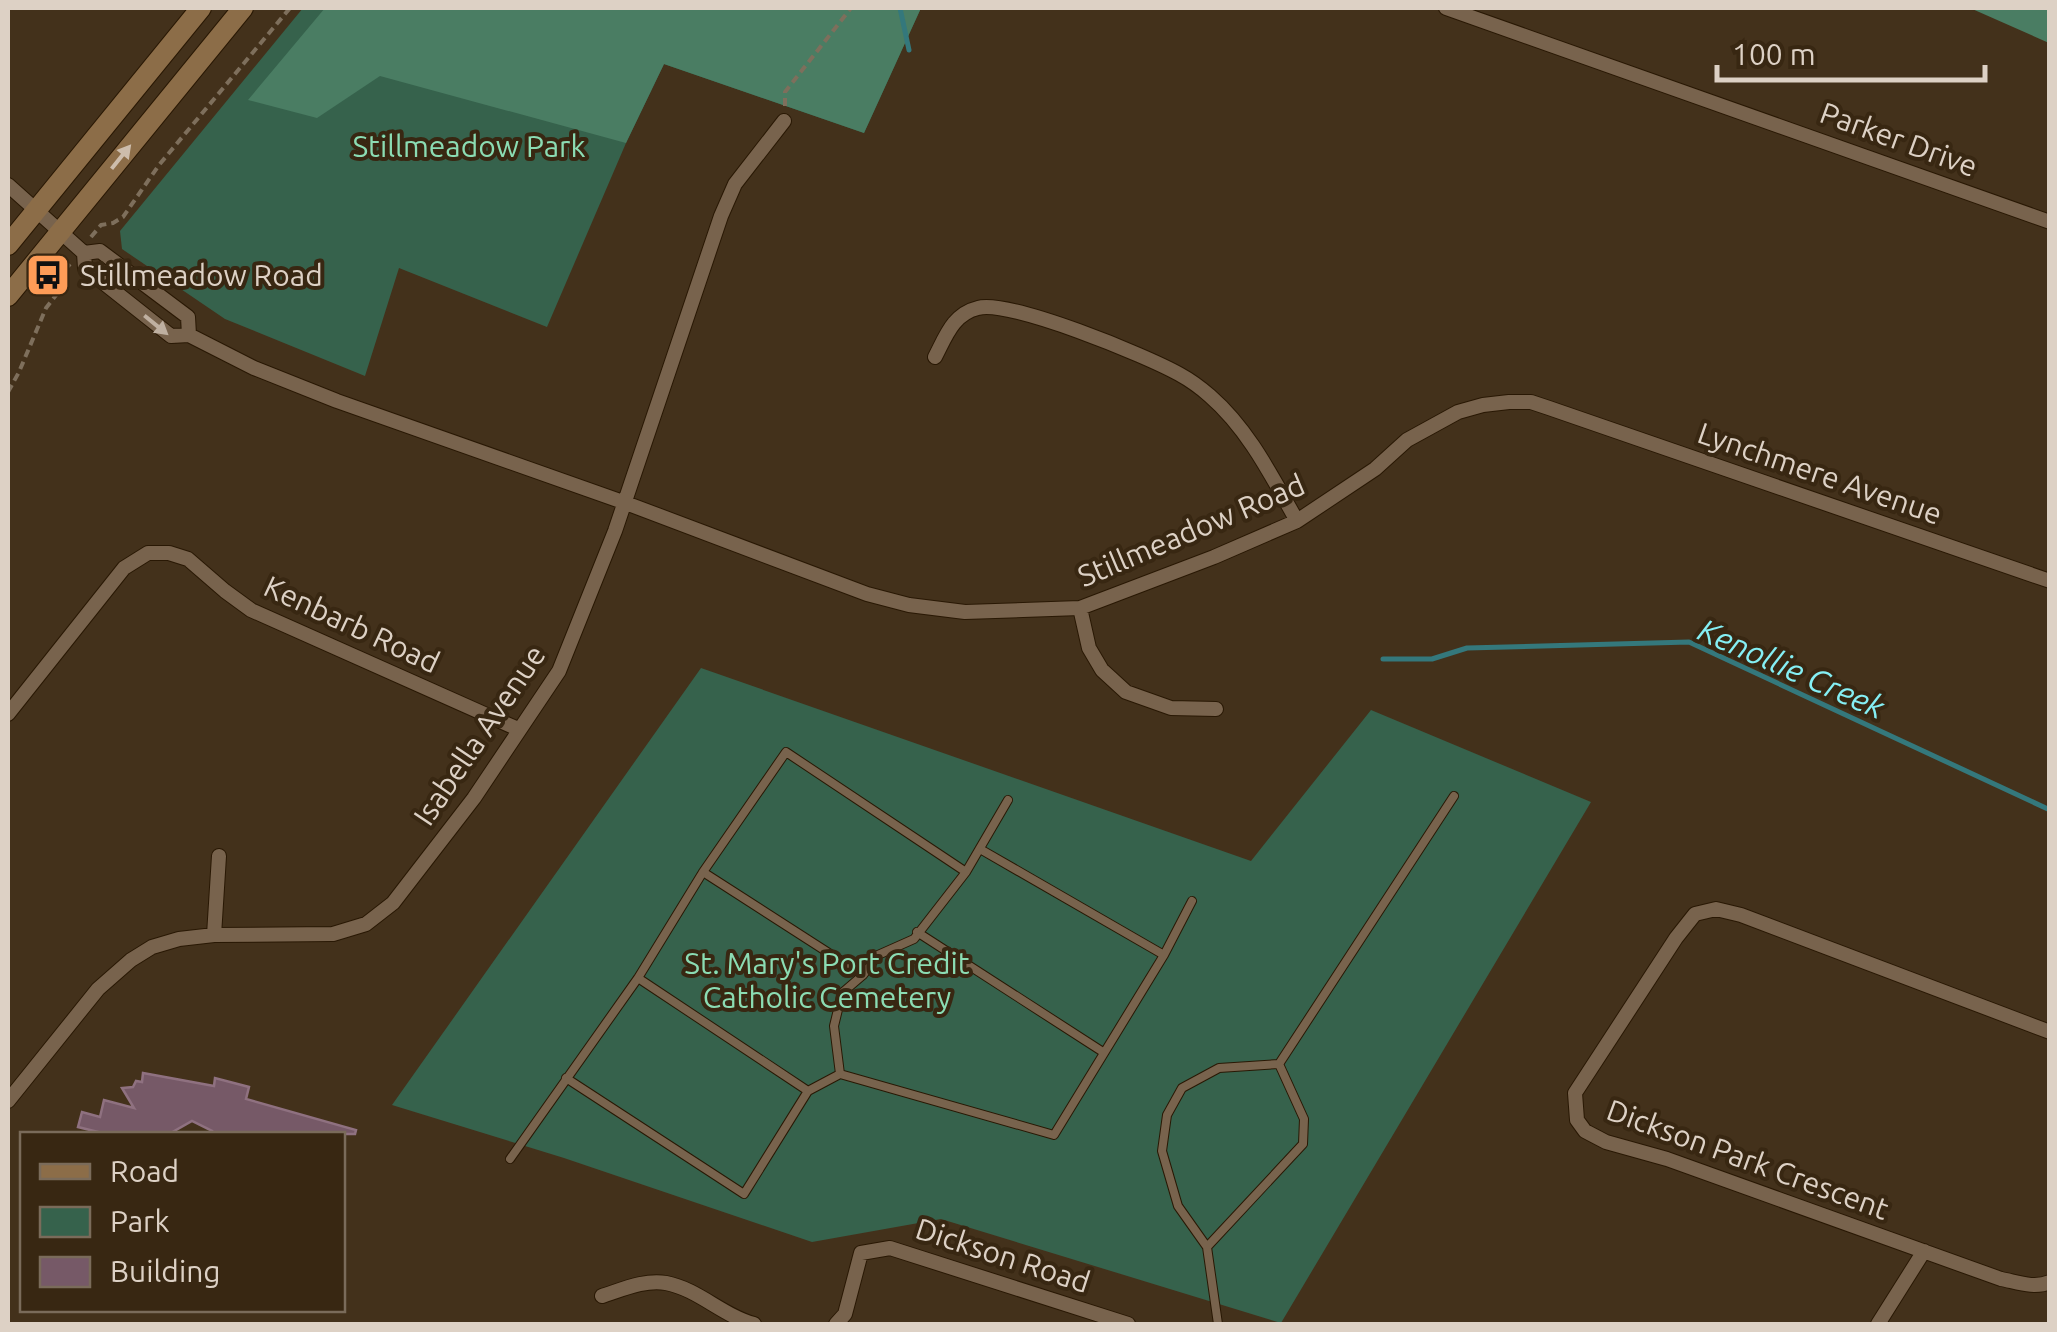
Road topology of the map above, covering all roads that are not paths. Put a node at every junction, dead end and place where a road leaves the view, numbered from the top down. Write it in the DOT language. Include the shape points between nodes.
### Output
graph roads {
  1 [pos="201,8"];
  2 [pos="243,8"];
  3 [pos="1446,8"];
  4 [pos="784,121"];
  5 [pos="8,185"];
  6 [pos="36,211"];
  7 [pos="2050,222"];
  8 [pos="60,232"];
  9 [pos="8,245"];
  10 [pos="84,253"];
  11 [pos="8,296"];
  12 [pos="189,335"];
  13 [pos="935,357"];
  14 [pos="1572,416"];
  15 [pos="623,502"];
  16 [pos="1297,521"];
  17 [pos="2050,582"];
  18 [pos="1080,608"];
  19 [pos="1216,709"];
  20 [pos="8,714"];
  21 [pos="518,730"];
  22 [pos="1454,796"];
  23 [pos="1008,800"];
  24 [pos="980,849"];
  25 [pos="219,856"];
  26 [pos="703,872"];
  27 [pos="966,872"];
  28 [pos="1192,901"];
  29 [pos="917,932"];
  30 [pos="214,935"];
  31 [pos="1164,955"];
  32 [pos="863,975"];
  33 [pos="638,978"];
  34 [pos="2050,1032"];
  35 [pos="1104,1052"];
  36 [pos="1279,1064"];
  37 [pos="840,1074"];
  38 [pos="566,1078"];
  39 [pos="808,1091"];
  40 [pos="8,1101"];
  41 [pos="510,1159"];
  42 [pos="1206,1248"];
  43 [pos="1924,1251"];
  44 [pos="2050,1282"];
  45 [pos="602,1296"];
  46 [pos="754,1324"];
  47 [pos="836,1324"];
  48 [pos="1128,1324"];
  49 [pos="1218,1324"];
  50 [pos="1878,1324"];
  1 -- 6 [label="main road"];
  8 -- 2 [label="main road, one-way"];
  3 -- 7 [label="street, Parker Drive"];
  4 -- 15 [label="street, Isabella Avenue" via="735,184 721,216"];
  5 -- 6 [label="street, Stillmeadow Road"];
  6 -- 8 [label="street, Stillmeadow Road"];
  6 -- 9 [label="main road"];
  8 -- 10 [label="street, Stillmeadow Road"];
  8 -- 11 [label="main road"];
  10 -- 12 [label="street, Stillmeadow Road, one-way" via="85,268 171,336"];
  10 -- 12 [label="street, Stillmeadow Road" via="100,251 149,286 188,317"];
  12 -- 15 [label="street, Stillmeadow Road" via="337,401"];
  13 -- 16 [label="street" via="954,321 988,306 1021,311 1153,362 1182,376 1232,419"];
  14 -- 16 [label="street, Stillmeadow Road" via="1530,402 1458,412 1407,440"];
  14 -- 17 [label="street, Lynchmere Avenue"];
  15 -- 18 [label="street, Stillmeadow Road" via="909,606 965,612"];
  15 -- 21 [label="street, Isabella Avenue" via="559,672"];
  16 -- 18 [label="street, Stillmeadow Road"];
  18 -- 19 [label="street" via="1102,670 1126,692 1171,708"];
  20 -- 21 [label="street, Kenbarb Road" via="124,568 148,553 169,553 188,559 251,610"];
  21 -- 30 [label="street, Isabella Avenue" via="420,869 366,924 334,934"];
  22 -- 36 [label="lane"];
  23 -- 24 [label="lane"];
  24 -- 27 [label="lane"];
  24 -- 31 [label="lane"];
  25 -- 30 [label="street"];
  26 -- 27 [label="lane" via="786,752"];
  26 -- 32 [label="lane"];
  26 -- 33 [label="lane"];
  27 -- 29 [label="lane"];
  28 -- 31 [label="lane"];
  29 -- 32 [label="lane" via="878,954"];
  29 -- 35 [label="lane"];
  30 -- 40 [label="street, Isabella Avenue" via="152,947 130,960 98,989"];
  31 -- 35 [label="lane"];
  32 -- 37 [label="lane" via="842,993 834,1026"];
  33 -- 38 [label="lane"];
  33 -- 39 [label="lane"];
  34 -- 43 [label="street, Dickson Park Crescent" via="1716,909 1695,914 1676,938 1575,1093 1577,1120 1606,1142"];
  35 -- 37 [label="lane" via="1054,1135"];
  36 -- 42 [label="lane" via="1304,1119 1303,1144"];
  36 -- 42 [label="lane" via="1219,1068 1182,1088 1167,1115 1162,1151 1178,1206"];
  37 -- 39 [label="lane"];
  38 -- 39 [label="lane" via="744,1194"];
  38 -- 41 [label="lane"];
  42 -- 49 [label="lane"];
  43 -- 44 [label="street, Dickson Park Crescent" via="2024,1285"];
  43 -- 50 [label="street"];
  45 -- 46 [label="street" via="664,1282"];
  47 -- 48 [label="street, Dickson Road" via="845,1314 860,1252 890,1248"];
}
